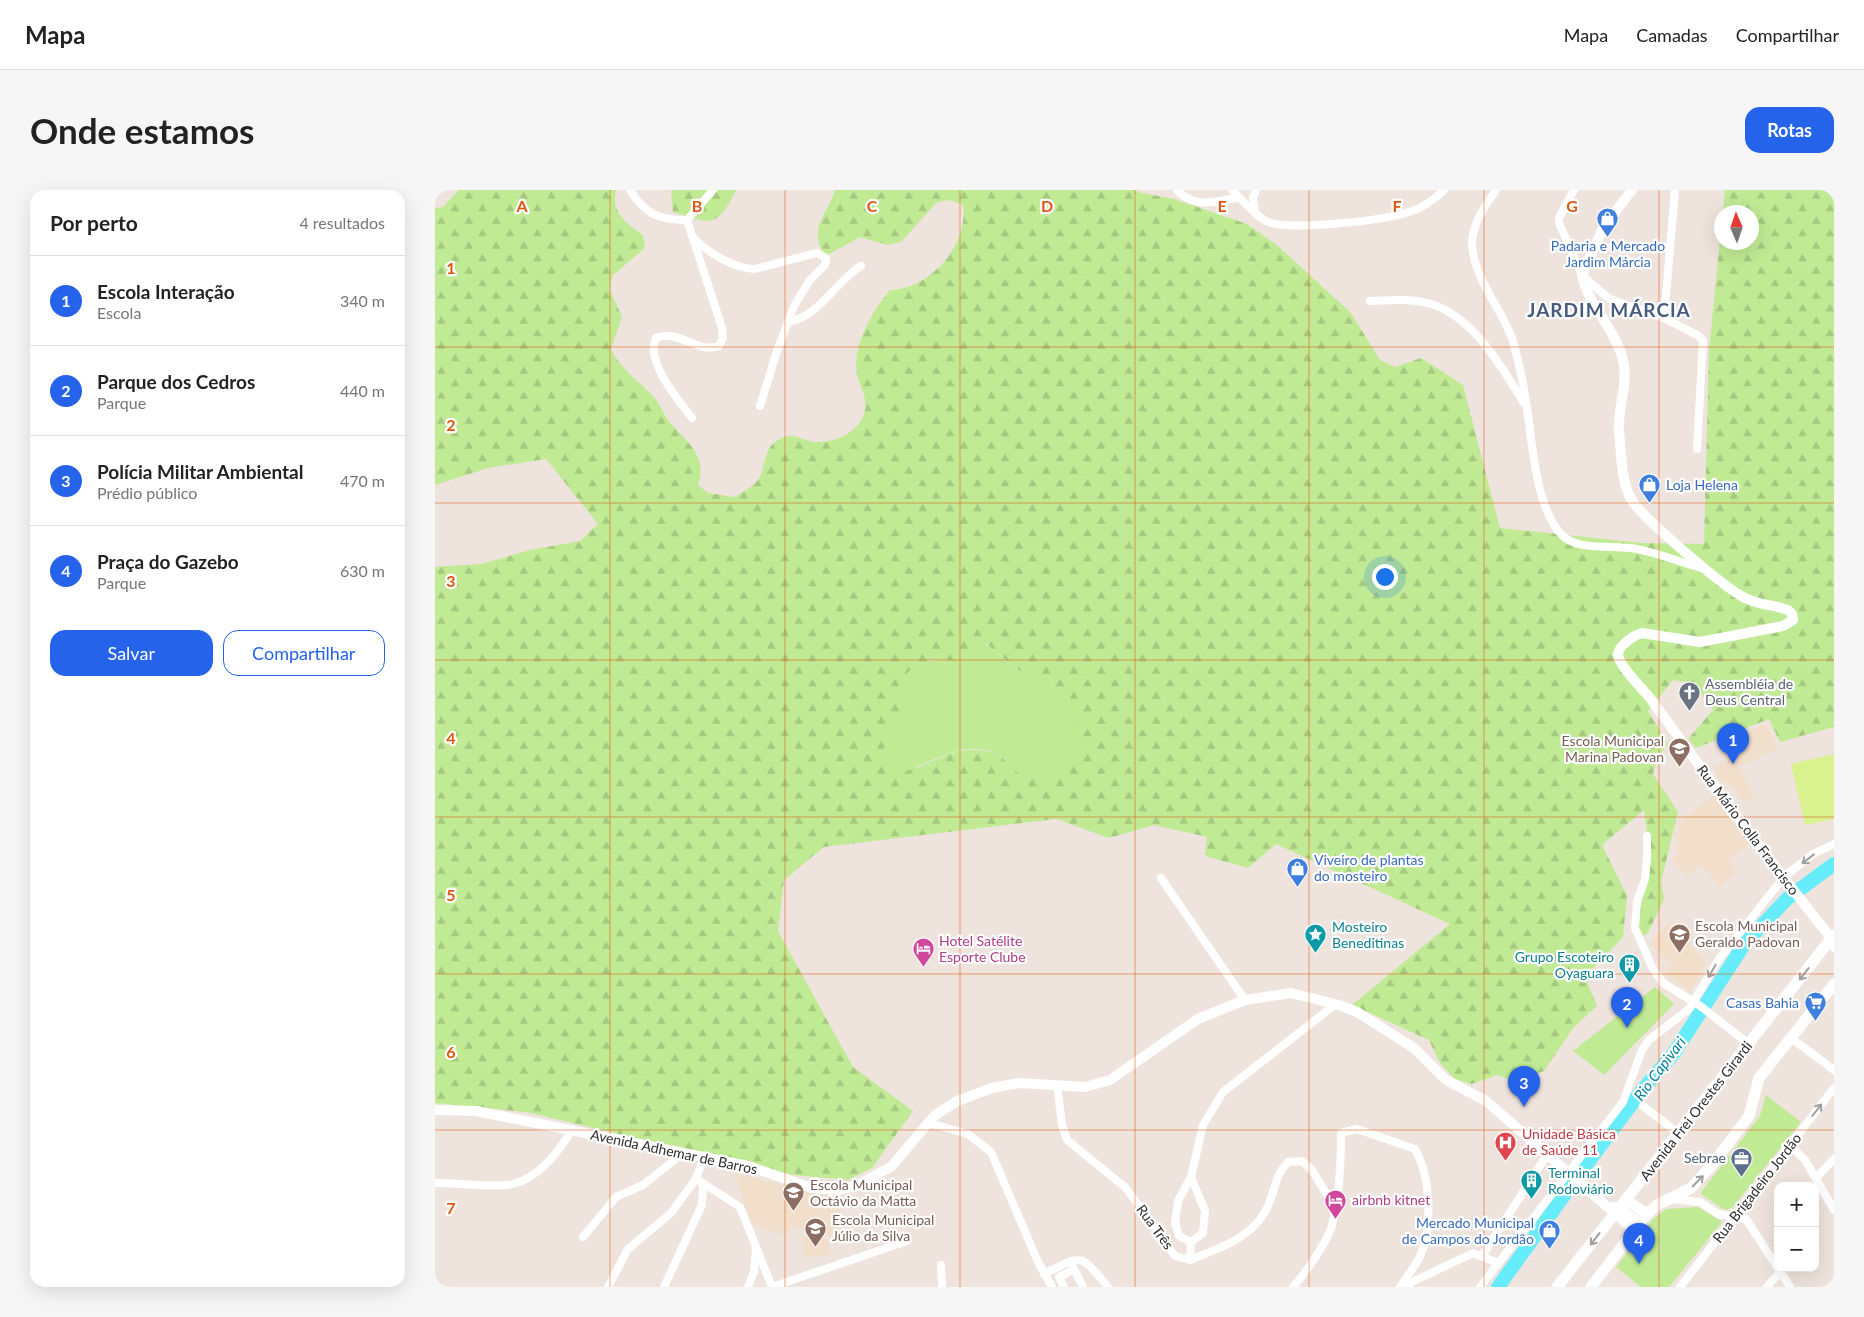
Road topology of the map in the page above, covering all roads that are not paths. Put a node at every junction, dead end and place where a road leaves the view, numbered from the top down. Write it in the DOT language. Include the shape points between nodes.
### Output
graph roads {
  1 [pos="630,190"];
  2 [pos="713,190"];
  3 [pos="1177,190"];
  4 [pos="1232,190"];
  5 [pos="1256,190"];
  6 [pos="1445,190"];
  7 [pos="1496,190"];
  8 [pos="1574,190"];
  9 [pos="1632,190"];
  10 [pos="1675,190"];
  11 [pos="1239,197"];
  12 [pos="1255,211"];
  13 [pos="687,220"];
  14 [pos="691,235"];
  15 [pos="861,266"];
  16 [pos="1582,275"];
  17 [pos="1370,301"];
  18 [pos="1664,318"];
  19 [pos="790,321"];
  20 [pos="759,406"];
  21 [pos="1527,407"];
  22 [pos="692,418"];
  23 [pos="1697,449"];
  24 [pos="1704,568"];
  25 [pos="1647,836"];
  26 [pos="1834,844"];
  27 [pos="1161,878"];
  28 [pos="1784,878"];
  29 [pos="1833,940"];
  30 [pos="1834,984"];
  31 [pos="1245,1000"];
  32 [pos="1696,1003"];
  33 [pos="1336,1004"];
  34 [pos="1791,1038"];
  35 [pos="1749,1044"];
  36 [pos="1834,1070"];
  37 [pos="1057,1085"];
  38 [pos="1834,1088"];
  39 [pos="1643,1106"];
  40 [pos="435,1110"];
  41 [pos="929,1123"];
  42 [pos="572,1130"];
  43 [pos="1679,1134"];
  44 [pos="1790,1145"];
  45 [pos="683,1153"];
  46 [pos="1547,1155"];
  47 [pos="704,1157"];
  48 [pos="1834,1159"];
  49 [pos="1569,1174"];
  50 [pos="1191,1177"];
  51 [pos="1816,1178"];
  52 [pos="696,1179"];
  53 [pos="435,1183"];
  54 [pos="703,1183"];
  55 [pos="1668,1199"];
  56 [pos="1617,1207"];
  57 [pos="1335,1208"];
  58 [pos="1834,1210"];
  59 [pos="1734,1218"];
  60 [pos="1640,1222"];
  61 [pos="583,1237"];
  62 [pos="907,1241"];
  63 [pos="1191,1242"];
  64 [pos="756,1246"];
  65 [pos="1481,1256"];
  66 [pos="1190,1260"];
  67 [pos="1069,1261"];
  68 [pos="1774,1262"];
  69 [pos="1498,1263"];
  70 [pos="941,1265"];
  71 [pos="1073,1270"];
  72 [pos="1780,1272"];
  73 [pos="1045,1274"];
  74 [pos="608,1287"];
  75 [pos="664,1287"];
  76 [pos="748,1287"];
  77 [pos="772,1287"];
  78 [pos="942,1287"];
  79 [pos="1052,1287"];
  80 [pos="1064,1287"];
  81 [pos="1083,1287"];
  82 [pos="1108,1287"];
  83 [pos="1293,1287"];
  84 [pos="1400,1287"];
  85 [pos="1408,1287"];
  86 [pos="1480,1287"];
  87 [pos="1557,1287"];
  88 [pos="1591,1287"];
  89 [pos="1680,1287"];
  90 [pos="1767,1287"];
  91 [pos="1790,1287"];
  1 -- 13 [label="street" via="639,205 651,215"];
  2 -- 13 [label="street"];
  3 -- 11 [label="street" via="1185,197 1204,204"];
  4 -- 11 [label="street"];
  5 -- 12 [label="street" via="1253,198"];
  6 -- 12 [label="street" via="1432,202 1406,213 1370,219 1289,226 1265,221"];
  7 -- 21 [label="street" via="1477,219 1472,244 1475,264 1513,341"];
  8 -- 16 [label="street" via="1559,223"];
  9 -- 16 [label="street" via="1604,226"];
  10 -- 18 [label="street"];
  11 -- 12 [label="street"];
  13 -- 14 [label="street"];
  14 -- 19 [label="street" via="697,242 744,269 817,253 825,256 825,265 805,288 794,306"];
  14 -- 22 [label="street" via="723,338 719,346 711,348 697,347 671,335 662,335 653,345 659,369"];
  15 -- 19 [label="street" via="843,278 833,293 801,318"];
  16 -- 18 [label="street" via="1610,299"];
  16 -- 24 [label="street" via="1585,288 1612,332 1623,361 1625,377 1619,425 1624,476 1631,499"];
  17 -- 21 [label="street" via="1417,301 1445,309 1460,319 1491,354"];
  18 -- 23 [label="street" via="1703,340"];
  19 -- 20 [label="street"];
  21 -- 24 [label="street" via="1535,471 1559,533 1579,544 1649,552"];
  24 -- 28 [label="street, Rua Mário Colla Francisco" via="1744,598 1789,610 1793,620 1783,626 1699,642 1641,633 1619,649 1618,655"];
  25 -- 32 [label="street" via="1645,879 1637,902 1635,928 1652,967 1663,983"];
  26 -- 28 [label="street, one-way" via="1813,854"];
  27 -- 31 [label="street"];
  28 -- 29 [label="street, Rua Mário Colla Francisco"];
  28 -- 32 [label="street, one-way" via="1719,959"];
  29 -- 35 [label="main road, Avenida Frei Orestes Girardi, one-way"];
  30 -- 34 [label="main road"];
  31 -- 33 [label="street, Avenida Adhemar de Barros" via="1291,993"];
  31 -- 37 [label="street, Avenida Adhemar de Barros" via="1198,1019 1110,1080 1085,1087"];
  32 -- 35 [label="street"];
  32 -- 49 [label="street" via="1649,1040 1642,1050 1623,1102"];
  33 -- 46 [label="street, Avenida Adhemar de Barros" via="1379,1024 1414,1048 1446,1080 1486,1101"];
  33 -- 50 [label="street" via="1223,1092 1203,1125"];
  34 -- 36 [label="street"];
  55 -- 34 [label="main road, one-way" via="1691,1188 1715,1161 1749,1116 1759,1078"];
  35 -- 43 [label="main road, Avenida Frei Orestes Girardi"];
  37 -- 41 [label="street, Avenida Adhemar de Barros" via="1019,1083 992,1088 957,1101"];
  37 -- 66 [label="street, Rua Três" via="1067,1140 1126,1188 1175,1256"];
  44 -- 38 [label="street, Rua Brigadeiro Jordão, one-way"];
  39 -- 43 [label="street"];
  40 -- 42 [label="street, Avenida Adhemar de Barros" via="477,1111"];
  41 -- 47 [label="street, Avenida Adhemar de Barros" via="892,1166 856,1186 836,1190 812,1188 748,1166"];
  41 -- 73 [label="street" via="968,1134 991,1152"];
  42 -- 45 [label="street, Avenida Adhemar de Barros"];
  42 -- 53 [label="street" via="558,1152 527,1179 511,1185"];
  43 -- 56 [label="main road, Avenida Frei Orestes Girardi"];
  44 -- 51 [label="street"];
  44 -- 59 [label="street, Rua Brigadeiro Jordão"];
  45 -- 47 [label="street, Avenida Adhemar de Barros"];
  45 -- 61 [label="street" via="643,1185 615,1197"];
  46 -- 49 [label="street, Avenida Adhemar de Barros"];
  46 -- 65 [label="street"];
  47 -- 52 [label="street"];
  48 -- 51 [label="street"];
  49 -- 56 [label="street, Avenida Adhemar de Barros"];
  49 -- 69 [label="street"];
  50 -- 63 [label="street" via="1205,1211 1203,1232"];
  50 -- 63 [label="street" via="1178,1201 1175,1223 1179,1236"];
  51 -- 58 [label="street"];
  52 -- 54 [label="street"];
  52 -- 74 [label="street" via="671,1213 628,1249"];
  54 -- 64 [label="street" via="740,1207"];
  54 -- 75 [label="street" via="703,1205"];
  55 -- 59 [label="street" via="1699,1202 1718,1214"];
  55 -- 60 [label="main road"];
  56 -- 60 [label="main road"];
  56 -- 60 [label="street, Avenida Adhemar de Barros"];
  56 -- 87 [label="main road, Avenida Frei Orestes Girardi, one-way"];
  57 -- 66 [label="street" via="1312,1170 1302,1161 1288,1162 1279,1171 1266,1210 1248,1233"];
  57 -- 83 [label="street" via="1332,1227"];
  57 -- 84 [label="street" via="1341,1171 1341,1133 1357,1129 1415,1149 1427,1184 1427,1235 1420,1255"];
  59 -- 68 [label="street" via="1745,1219 1751,1224"];
  59 -- 89 [label="street, Rua Brigadeiro Jordão"];
  60 -- 88 [label="main road"];
  62 -- 77 [label="street"];
  63 -- 66 [label="street"];
  64 -- 76 [label="street" via="754,1272"];
  64 -- 77 [label="street"];
  65 -- 69 [label="street"];
  65 -- 85 [label="street" via="1473,1252 1410,1283"];
  67 -- 71 [label="street"];
  67 -- 73 [label="street"];
  67 -- 82 [label="street" via="1085,1261"];
  69 -- 86 [label="street"];
  70 -- 78 [label="street"];
  71 -- 80 [label="street" via="1059,1277"];
  71 -- 81 [label="street"];
  72 -- 90 [label="street"];
  72 -- 91 [label="street"];
  73 -- 79 [label="street"];
}
